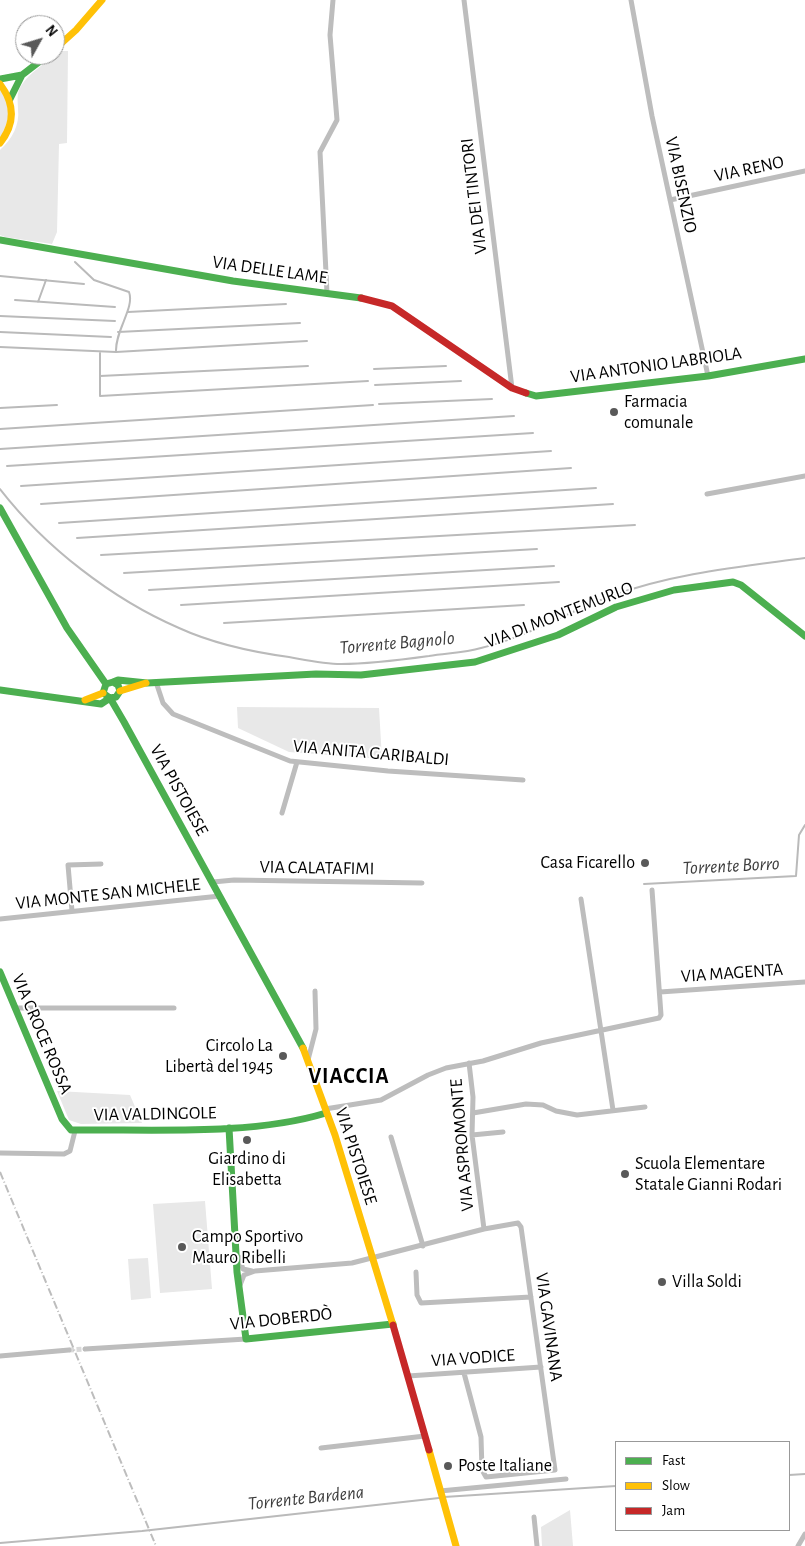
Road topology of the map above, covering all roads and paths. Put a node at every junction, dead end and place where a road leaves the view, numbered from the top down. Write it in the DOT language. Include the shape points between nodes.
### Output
graph roads {
  1 [pos="102,0"];
  2 [pos="333,0"];
  3 [pos="464,0"];
  4 [pos="631,0"];
  5 [pos="65,40"];
  6 [pos="35,65"];
  7 [pos="22,75"];
  8 [pos="0,79"];
  9 [pos="0,84"];
  10 [pos="10,99"];
  11 [pos="0,143"];
  12 [pos="805,171"];
  13 [pos="670,200"];
  14 [pos="0,240"];
  15 [pos="327,293"];
  16 [pos="805,359"];
  17 [pos="708,376"];
  18 [pos="512,388"];
  19 [pos="805,476"];
  20 [pos="707,494"];
  21 [pos="0,508"];
  22 [pos="805,636"];
  23 [pos="156,682"];
  24 [pos="110,683"];
  25 [pos="147,683"];
  26 [pos="0,690"];
  27 [pos="104,693"];
  28 [pos="115,695"];
  29 [pos="82,701"];
  30 [pos="297,762"];
  31 [pos="522,780"];
  32 [pos="282,813"];
  33 [pos="101,864"];
  34 [pos="213,882"];
  35 [pos="422,883"];
  36 [pos="652,890"];
  37 [pos="220,896"];
  38 [pos="581,898"];
  39 [pos="72,910"];
  40 [pos="0,919"];
  41 [pos="0,972"];
  42 [pos="805,982"];
  43 [pos="315,991"];
  44 [pos="660,992"];
  45 [pos="15,1008"];
  46 [pos="174,1008"];
  47 [pos="600,1030"];
  48 [pos="308,1060"];
  49 [pos="469,1063"];
  50 [pos="645,1107"];
  51 [pos="613,1110"];
  52 [pos="326,1111"];
  53 [pos="473,1112"];
  54 [pos="229,1128"];
  55 [pos="75,1131"];
  56 [pos="503,1132"];
  57 [pos="472,1135"];
  58 [pos="391,1137"];
  59 [pos="0,1154"];
  60 [pos="484,1229"];
  61 [pos="235,1245"];
  62 [pos="423,1246"];
  63 [pos="373,1259"];
  64 [pos="254,1271"];
  65 [pos="416,1272"];
  66 [pos="239,1289"];
  67 [pos="532,1297"];
  68 [pos="393,1324"];
  69 [pos="246,1339"];
  70 [pos="85,1349"];
  71 [pos="69,1350"];
  72 [pos="0,1356"];
  73 [pos="541,1367"];
  74 [pos="464,1373"];
  75 [pos="408,1376"];
  76 [pos="425,1436"];
  77 [pos="322,1448"];
  78 [pos="566,1479"];
  79 [pos="441,1493"];
  80 [pos="534,1516"];
  81 [pos="805,1534"];
  82 [pos="456,1546"];
  83 [pos="536,1546"];
  84 [pos="798,1546"];
  1 -- 5 [label="street"];
  2 -- 15 [label="street" via="330,35 337,120 320,152"];
  3 -- 18 [label="street, VIA DEI TINTORI"];
  4 -- 13 [label="street, VIA BISENZIO"];
  6 -- 7 [label="street"];
  7 -- 8 [label="street"];
  7 -- 10 [label="street"];
  9 -- 10 [label="street"];
  10 -- 11 [label="street" via="12,122"];
  12 -- 13 [label="street, VIA RENO"];
  13 -- 17 [label="street, VIA BISENZIO"];
  14 -- 15 [label="street, VIA DELLE LAME" via="233,281"];
  15 -- 18 [label="street, VIA DELLE LAME" via="365,298 392,306"];
  16 -- 17 [label="street, VIA ANTONIO LABRIOLA"];
  17 -- 18 [label="street, VIA ANTONIO LABRIOLA" via="542,396"];
  19 -- 20 [label="street"];
  21 -- 24 [label="street, VIA PISTOIESE" via="67,628"];
  22 -- 23 [label="street, VIA DI MONTEMURLO" via="733,582 674,590 616,607 558,635 475,662 361,675 316,674"];
  23 -- 25 [label="street, VIA DI MONTEMURLO"];
  23 -- 30 [label="street, VIA ANITA GARIBALDI" via="163,703 173,714"];
  24 -- 25 [label="street, VIA DI MONTEMURLO" via="118,680"];
  24 -- 27 [label="street"];
  24 -- 28 [label="street, VIA PISTOIESE" via="118,685"];
  25 -- 28 [label="street, VIA DI MONTEMURLO"];
  26 -- 29 [label="street"];
  27 -- 28 [label="street, VIA PISTOIESE"];
  27 -- 29 [label="street"];
  28 -- 29 [label="street, VIA DI MONTEMURLO" via="104,704"];
  28 -- 34 [label="street, VIA PISTOIESE" via="124,722"];
  30 -- 31 [label="street, VIA ANITA GARIBALDI"];
  30 -- 32 [label="street"];
  33 -- 39 [label="street" via="68,865"];
  34 -- 35 [label="street, VIA CALATAFIMI"];
  34 -- 37 [label="street, VIA PISTOIESE"];
  36 -- 44 [label="street"];
  37 -- 39 [label="street, VIA MONTE SAN MICHELE"];
  37 -- 48 [label="street, VIA PISTOIESE"];
  38 -- 47 [label="street"];
  39 -- 40 [label="street, VIA MONTE SAN MICHELE"];
  41 -- 45 [label="street, VIA CROCE ROSSA"];
  42 -- 44 [label="street, VIA MAGENTA"];
  43 -- 48 [label="street" via="316,1029"];
  44 -- 47 [label="street" via="659,1018"];
  45 -- 46 [label="street"];
  45 -- 55 [label="street, VIA CROCE ROSSA" via="62,1119 68,1128"];
  47 -- 49 [label="street"];
  47 -- 51 [label="street"];
  48 -- 52 [label="street, VIA PISTOIESE"];
  49 -- 52 [label="street" via="436,1070 381,1100"];
  49 -- 53 [label="street, VIA ASPROMONTE"];
  50 -- 51 [label="street"];
  51 -- 53 [label="street" via="577,1115 543,1105 526,1104"];
  52 -- 54 [label="street, VIA VALDINGOLE" via="297,1122"];
  52 -- 63 [label="street, VIA PISTOIESE"];
  53 -- 57 [label="street, VIA ASPROMONTE"];
  54 -- 55 [label="street, VIA VALDINGOLE"];
  54 -- 61 [label="street"];
  55 -- 59 [label="street, VIA VALDINGOLE" via="71,1148 64,1154"];
  56 -- 57 [label="street"];
  57 -- 60 [label="street, VIA ASPROMONTE"];
  58 -- 62 [label="street"];
  60 -- 62 [label="street, VIA ASPROMONTE"];
  60 -- 67 [label="street, VIA GAVINANA" via="520,1224"];
  61 -- 64 [label="street" via="242,1266"];
  61 -- 66 [label="street"];
  62 -- 63 [label="street, VIA ASPROMONTE"];
  63 -- 64 [label="street, VIA ASPROMONTE" via="352,1264"];
  63 -- 68 [label="street, VIA PISTOIESE"];
  64 -- 66 [label="street" via="244,1275"];
  65 -- 67 [label="street" via="417,1295 421,1302"];
  66 -- 69 [label="street"];
  67 -- 73 [label="street, VIA GAVINANA"];
  68 -- 69 [label="street, VIA DOBERDÒ"];
  68 -- 75 [label="street, VIA PISTOIESE"];
  69 -- 70 [label="street, VIA DOBERDÒ"];
  71 -- 72 [label="street"];
  73 -- 74 [label="street, VIA VODICE"];
  73 -- 74 [label="street, VIA GAVINANA" via="555,1470 486,1477 482,1470 481,1437"];
  74 -- 75 [label="street, VIA VODICE"];
  75 -- 76 [label="street, VIA PISTOIESE"];
  76 -- 77 [label="street"];
  76 -- 79 [label="street, VIA PISTOIESE"];
  78 -- 79 [label="street"];
  79 -- 82 [label="street, VIA PISTOIESE"];
  80 -- 83 [label="street"];
  81 -- 84 [label="street"];
}
